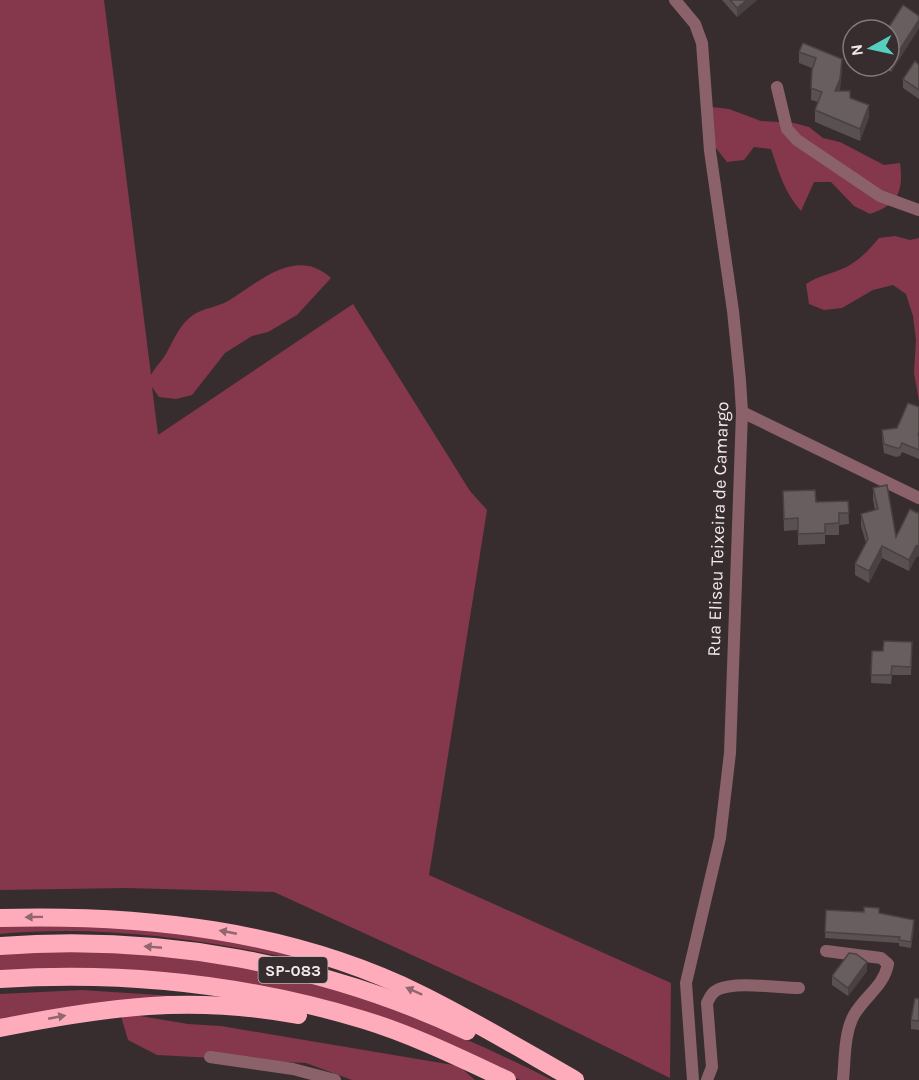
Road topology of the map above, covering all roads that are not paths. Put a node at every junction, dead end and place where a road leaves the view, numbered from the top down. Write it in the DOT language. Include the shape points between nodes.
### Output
graph roads {
  1 [pos="675,0"];
  2 [pos="777,87"];
  3 [pos="919,210"];
  4 [pos="742,411"];
  5 [pos="919,498"];
  6 [pos="0,918"];
  7 [pos="0,946"];
  8 [pos="826,951"];
  9 [pos="0,979"];
  10 [pos="799,988"];
  11 [pos="0,1028"];
  12 [pos="210,1057"];
  13 [pos="692,1065"];
  14 [pos="479,1067"];
  15 [pos="335,1080"];
  16 [pos="507,1080"];
  17 [pos="565,1080"];
  18 [pos="575,1080"];
  19 [pos="693,1080"];
  20 [pos="699,1080"];
  21 [pos="707,1080"];
  22 [pos="843,1080"];
  1 -- 4 [label="street, Rua Eliseu Teixeira de Camargo" via="695,24 702,43 711,104 712,174 733,311"];
  2 -- 3 [label="street" via="787,129 797,140 880,196"];
  4 -- 5 [label="street"];
  4 -- 13 [label="street, Rua Eliseu Teixeira de Camargo" via="730,753 720,838 686,983"];
  18 -- 6 [label="highway, one-way" via="419,993 287,946 220,930 145,920"];
  17 -- 7 [label="highway, SP-083, one-way" via="422,1010 354,986 284,968 142,946"];
  8 -- 22 [label="street" via="881,957 888,964 886,976 854,1015"];
  9 -- 14 [label="highway, SP-083" via="123,977 246,992 366,1021"];
  10 -- 21 [label="street" via="730,987 711,994 707,1003 712,1067"];
  11 -- 14 [label="highway, one-way" via="147,1004 230,1005 345,1024"];
  12 -- 15 [label="street" via="293,1069"];
  13 -- 19 [label="street, Rua Eliseu Teixeira de Camargo"];
  13 -- 20 [label="street"];
  14 -- 16 [label="highway, SP-083"];
}
